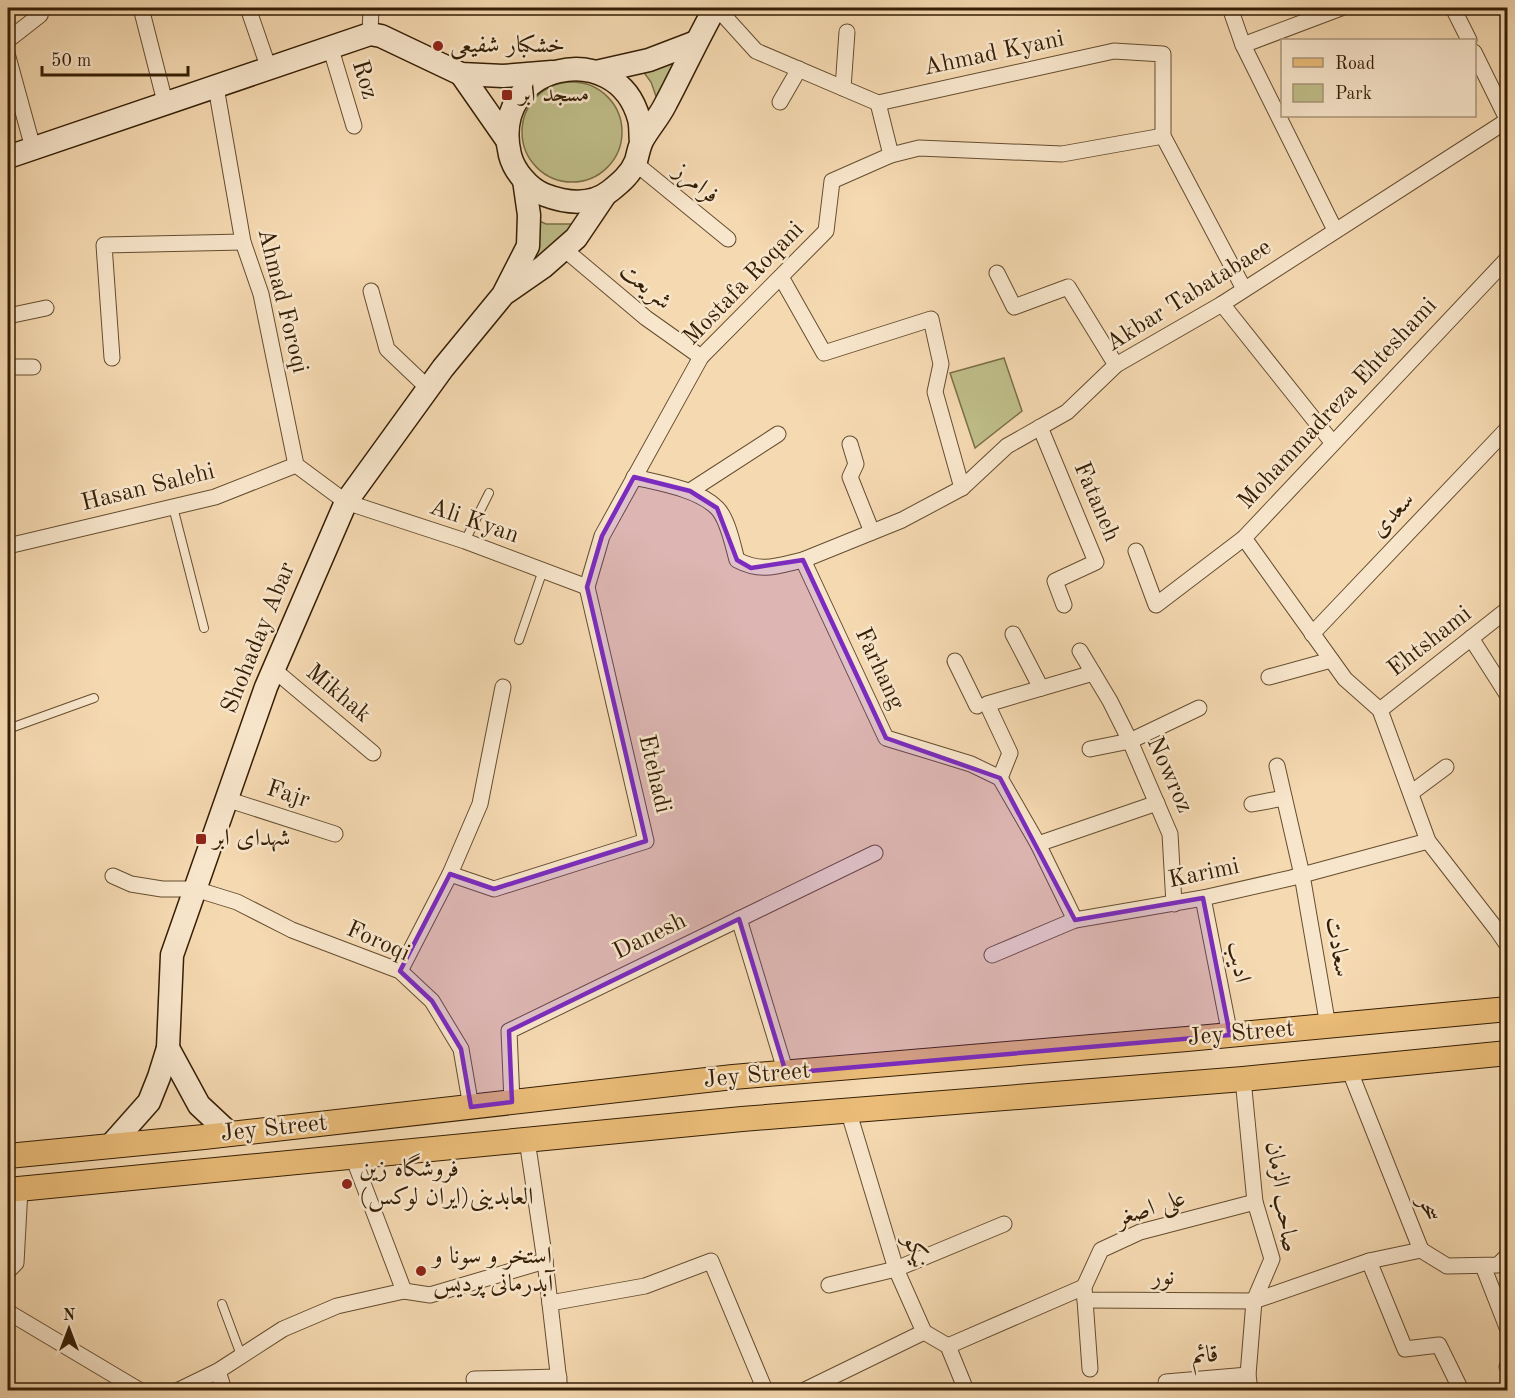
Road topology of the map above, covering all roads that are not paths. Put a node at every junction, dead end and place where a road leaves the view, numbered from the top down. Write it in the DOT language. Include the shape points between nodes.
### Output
graph roads {
  1 [pos="37,8"];
  2 [pos="141,8"];
  3 [pos="248,8"];
  4 [pos="371,8"];
  5 [pos="716,8"];
  6 [pos="1230,8"];
  7 [pos="1341,8"];
  8 [pos="1453,8"];
  9 [pos="847,32"];
  10 [pos="370,33"];
  11 [pos="1468,39"];
  12 [pos="8,40"];
  13 [pos="696,42"];
  14 [pos="1243,45"];
  15 [pos="330,46"];
  16 [pos="1476,56"];
  17 [pos="8,57"];
  18 [pos="269,69"];
  19 [pos="799,69"];
  20 [pos="552,72"];
  21 [pos="596,72"];
  22 [pos="461,74"];
  23 [pos="216,87"];
  24 [pos="843,88"];
  25 [pos="165,102"];
  26 [pos="780,102"];
  27 [pos="878,103"];
  28 [pos="1507,121"];
  29 [pos="354,126"];
  30 [pos="1163,136"];
  31 [pos="507,140"];
  32 [pos="33,148"];
  33 [pos="638,152"];
  34 [pos="891,155"];
  35 [pos="8,157"];
  36 [pos="524,180"];
  37 [pos="605,195"];
  38 [pos="1335,231"];
  39 [pos="728,239"];
  40 [pos="243,242"];
  41 [pos="564,249"];
  42 [pos="1508,258"];
  43 [pos="997,273"];
  44 [pos="781,277"];
  45 [pos="1244,289"];
  46 [pos="371,291"];
  47 [pos="503,295"];
  48 [pos="1222,304"];
  49 [pos="46,308"];
  50 [pos="8,316"];
  51 [pos="701,357"];
  52 [pos="111,358"];
  53 [pos="1116,365"];
  54 [pos="8,367"];
  55 [pos="33,367"];
  56 [pos="428,388"];
  57 [pos="1040,427"];
  58 [pos="1508,428"];
  59 [pos="778,434"];
  60 [pos="1332,442"];
  61 [pos="850,444"];
  62 [pos="296,465"];
  63 [pos="634,477"];
  64 [pos="962,488"];
  65 [pos="690,491"];
  66 [pos="489,493"];
  67 [pos="346,502"];
  68 [pos="173,507"];
  69 [pos="872,532"];
  70 [pos="1244,538"];
  71 [pos="465,541"];
  72 [pos="8,546"];
  73 [pos="1136,551"];
  74 [pos="803,560"];
  75 [pos="543,570"];
  76 [pos="587,586"];
  77 [pos="1064,605"];
  78 [pos="1508,609"];
  79 [pos="204,628"];
  80 [pos="1013,634"];
  81 [pos="1312,634"];
  82 [pos="1471,638"];
  83 [pos="519,640"];
  84 [pos="1080,651"];
  85 [pos="1331,660"];
  86 [pos="955,661"];
  87 [pos="273,669"];
  88 [pos="1093,673"];
  89 [pos="1269,677"];
  90 [pos="503,687"];
  91 [pos="1041,688"];
  92 [pos="1508,696"];
  93 [pos="94,698"];
  94 [pos="976,707"];
  95 [pos="1199,708"];
  96 [pos="1380,710"];
  97 [pos="8,729"];
  98 [pos="1130,741"];
  99 [pos="1090,749"];
  100 [pos="373,753"];
  101 [pos="1277,766"];
  102 [pos="1446,767"];
  103 [pos="1000,778"];
  104 [pos="1411,793"];
  105 [pos="1284,798"];
  106 [pos="226,799"];
  107 [pos="1157,803"];
  108 [pos="1252,804"];
  109 [pos="335,834"];
  110 [pos="1428,841"];
  111 [pos="1038,844"];
  112 [pos="875,853"];
  113 [pos="450,874"];
  114 [pos="1302,875"];
  115 [pos="113,876"];
  116 [pos="195,889"];
  117 [pos="1203,898"];
  118 [pos="1174,904"];
  119 [pos="739,919"];
  120 [pos="1075,920"];
  121 [pos="1508,946"];
  122 [pos="992,955"];
  123 [pos="400,971"];
  124 [pos="1508,1009"];
  125 [pos="1328,1026"];
  126 [pos="1230,1035"];
  127 [pos="168,1048"];
  128 [pos="1508,1053"];
  129 [pos="1349,1069"];
  130 [pos="786,1073"];
  131 [pos="1243,1079"];
  132 [pos="512,1102"];
  133 [pos="471,1107"];
  134 [pos="848,1110"];
  135 [pos="230,1134"];
  136 [pos="527,1140"];
  137 [pos="110,1146"];
  138 [pos="8,1156"];
  139 [pos="353,1157"];
  140 [pos="14,1189"];
  141 [pos="1255,1202"];
  142 [pos="1004,1224"];
  143 [pos="1421,1250"];
  144 [pos="1508,1255"];
  145 [pos="545,1261"];
  146 [pos="1369,1261"];
  147 [pos="1484,1266"];
  148 [pos="896,1269"];
  149 [pos="8,1271"];
  150 [pos="829,1285"];
  151 [pos="405,1291"];
  152 [pos="1084,1293"];
  153 [pos="1254,1300"];
  154 [pos="222,1304"];
  155 [pos="550,1304"];
  156 [pos="8,1312"];
  157 [pos="1508,1330"];
  158 [pos="924,1332"];
  159 [pos="948,1346"];
  160 [pos="241,1355"];
  161 [pos="1090,1369"];
  162 [pos="218,1371"];
  163 [pos="1248,1375"];
  164 [pos="474,1379"];
  165 [pos="1166,1382"];
  166 [pos="559,1384"];
  167 [pos="827,1385"];
  168 [pos="139,1390"];
  169 [pos="179,1390"];
  170 [pos="224,1390"];
  171 [pos="765,1390"];
  172 [pos="805,1390"];
  173 [pos="966,1390"];
  174 [pos="1250,1390"];
  175 [pos="1461,1390"];
  1 -- 12 [label="street" via="40,15"];
  2 -- 25 [label="street"];
  3 -- 18 [label="street"];
  4 -- 10 [label="street"];
  5 -- 13 [label="main road"];
  5 -- 19 [label="street" via="756,51"];
  6 -- 14 [label="street"];
  7 -- 14 [label="street"];
  8 -- 11 [label="street"];
  9 -- 24 [label="street"];
  10 -- 15 [label="main road"];
  10 -- 22 [label="main road"];
  13 -- 21 [label="main road" via="650,60"];
  13 -- 33 [label="main road"];
  14 -- 38 [label="street"];
  15 -- 18 [label="main road"];
  15 -- 29 [label="street, Roz"];
  16 -- 28 [label="street"];
  17 -- 32 [label="street"];
  18 -- 23 [label="main road"];
  19 -- 24 [label="street"];
  19 -- 26 [label="street"];
  20 -- 21 [label="main road"];
  20 -- 22 [label="main road"];
  20 -- 31 [label="main road" via="533,82 518,98 509,118"];
  21 -- 33 [label="main road" via="616,83 631,99 639,120"];
  22 -- 31 [label="main road"];
  23 -- 25 [label="main road"];
  23 -- 40 [label="street, Ahmad Foroqi"];
  24 -- 27 [label="street"];
  25 -- 32 [label="main road"];
  27 -- 30 [label="street, Ahmad Kyani" via="1114,51 1163,54"];
  27 -- 34 [label="street"];
  28 -- 38 [label="street, Akbar Tabatabaee"];
  30 -- 34 [label="street, Mostafa Roqani" via="1062,154 920,148"];
  30 -- 45 [label="street, Ahmad Kyani"];
  31 -- 36 [label="main road" via="512,162"];
  32 -- 35 [label="main road"];
  33 -- 37 [label="main road" via="623,182"];
  33 -- 39 [label="street, فرامرز"];
  34 -- 44 [label="street, Mostafa Roqani" via="832,181 826,231"];
  36 -- 37 [label="main road" via="541,194 562,201 584,202"];
  36 -- 47 [label="main road" via="530,215 528,246"];
  37 -- 41 [label="main road"];
  38 -- 45 [label="street, Akbar Tabatabaee"];
  40 -- 52 [label="street" via="104,245"];
  40 -- 62 [label="street, Ahmad Foroqi" via="261,294"];
  41 -- 47 [label="main road"];
  41 -- 51 [label="street, شریعت" via="646,318"];
  42 -- 60 [label="street, Mohammadreza Ehteshami"];
  43 -- 53 [label="street" via="1014,307 1068,287"];
  44 -- 51 [label="street, Mostafa Roqani"];
  44 -- 64 [label="street" via="824,353 931,319 941,364 934,392"];
  45 -- 48 [label="street, Akbar Tabatabaee"];
  46 -- 56 [label="street" via="387,349"];
  47 -- 56 [label="main road, Shohaday Abar"];
  48 -- 53 [label="street, Akbar Tabatabaee"];
  48 -- 60 [label="street"];
  49 -- 50 [label="street"];
  51 -- 63 [label="street, Mostafa Roqani"];
  53 -- 57 [label="street, Akbar Tabatabaee" via="1067,412"];
  54 -- 55 [label="street"];
  56 -- 67 [label="main road, Shohaday Abar"];
  57 -- 64 [label="street, Akbar Tabatabaee" via="1007,446"];
  57 -- 77 [label="street, Fataneh" via="1096,562 1055,581"];
  58 -- 81 [label="street, سعدی"];
  59 -- 65 [label="street"];
  60 -- 70 [label="street, Mohammadreza Ehteshami"];
  61 -- 69 [label="street" via="856,464 850,477"];
  62 -- 67 [label="street"];
  62 -- 68 [label="street, Hasan Salehi" via="214,497"];
  63 -- 65 [label="street"];
  63 -- 76 [label="street, Mostafa Roqani" via="602,536"];
  64 -- 69 [label="street, Akbar Tabatabaee"];
  65 -- 74 [label="street" via="717,508 737,560 752,568"];
  66 -- 71 [label="lane"];
  67 -- 71 [label="street, Ali Kyan"];
  67 -- 87 [label="main road, Shohaday Abar"];
  68 -- 72 [label="street, Hasan Salehi"];
  68 -- 79 [label="lane"];
  69 -- 74 [label="street, Akbar Tabatabaee"];
  70 -- 73 [label="street" via="1156,605"];
  70 -- 81 [label="street, Mohammadreza Ehteshami"];
  71 -- 75 [label="street, Ali Kyan"];
  74 -- 103 [label="street, Farhang" via="886,738 971,764"];
  75 -- 76 [label="street, Ali Kyan"];
  75 -- 83 [label="lane"];
  76 -- 113 [label="street, Etehadi" via="646,841 494,889"];
  78 -- 82 [label="street, Ehtshami"];
  80 -- 91 [label="street"];
  81 -- 85 [label="street, Mohammadreza Ehteshami"];
  82 -- 92 [label="street"];
  82 -- 96 [label="street, Ehtshami"];
  84 -- 88 [label="street, Nowroz"];
  85 -- 89 [label="street"];
  85 -- 96 [label="street, Mohammadreza Ehteshami" via="1344,679"];
  86 -- 94 [label="street"];
  87 -- 100 [label="street, Mikhak"];
  87 -- 106 [label="main road, Shohaday Abar"];
  88 -- 91 [label="street"];
  88 -- 98 [label="street, Nowroz"];
  90 -- 113 [label="street" via="480,804"];
  91 -- 94 [label="street"];
  93 -- 97 [label="lane"];
  94 -- 103 [label="street" via="1010,753"];
  95 -- 98 [label="street"];
  96 -- 104 [label="street, Mohammadreza Ehteshami"];
  98 -- 99 [label="street"];
  98 -- 107 [label="street, Nowroz"];
  101 -- 105 [label="street, سعادت"];
  102 -- 104 [label="street"];
  103 -- 111 [label="street"];
  104 -- 110 [label="street, Mohammadreza Ehteshami"];
  105 -- 108 [label="street"];
  105 -- 114 [label="street, سعادت"];
  106 -- 109 [label="street, Fajr"];
  106 -- 116 [label="main road, Shohaday Abar"];
  107 -- 111 [label="street"];
  107 -- 118 [label="street, Nowroz" via="1170,834"];
  110 -- 114 [label="street, Karimi"];
  110 -- 121 [label="street, Mohammadreza Ehteshami"];
  111 -- 120 [label="street"];
  112 -- 119 [label="street, Danesh"];
  113 -- 123 [label="street"];
  114 -- 117 [label="street, Karimi"];
  114 -- 125 [label="street, سعادت"];
  115 -- 116 [label="street, Foroqi" via="131,884 162,889"];
  116 -- 123 [label="street, Foroqi" via="237,902 292,930"];
  116 -- 127 [label="main road, Shohaday Abar" via="172,955"];
  117 -- 118 [label="street, Karimi"];
  117 -- 126 [label="street, ادیب"];
  118 -- 120 [label="street, Karimi"];
  119 -- 130 [label="street"];
  119 -- 132 [label="street, Danesh" via="509,1031"];
  120 -- 122 [label="street, Karimi"];
  123 -- 133 [label="street, Foroqi" via="432,1001 461,1049"];
  124 -- 125 [label="main road, Jey Street"];
  125 -- 126 [label="main road, Jey Street"];
  126 -- 130 [label="main road, Jey Street"];
  127 -- 135 [label="main road" via="199,1105"];
  127 -- 137 [label="main road" via="149,1102"];
  128 -- 129 [label="main road, Jey Street"];
  129 -- 131 [label="main road, Jey Street"];
  129 -- 143 [label="street, سحر"];
  130 -- 132 [label="main road, Jey Street"];
  131 -- 134 [label="main road, Jey Street"];
  131 -- 141 [label="street, صاحب الزمان"];
  132 -- 133 [label="main road, Jey Street"];
  133 -- 135 [label="main road, Jey Street"];
  134 -- 136 [label="main road, Jey Street"];
  134 -- 148 [label="street, نیکو"];
  135 -- 137 [label="main road, Jey Street"];
  136 -- 139 [label="main road, Jey Street"];
  136 -- 145 [label="street"];
  137 -- 138 [label="main road, Jey Street"];
  139 -- 140 [label="main road, Jey Street"];
  139 -- 151 [label="street"];
  140 -- 149 [label="street" via="16,1263"];
  141 -- 152 [label="street, علی اصغر" via="1140,1232 1101,1250"];
  141 -- 153 [label="street, صاحب الزمان" via="1272,1259"];
  142 -- 148 [label="street"];
  143 -- 146 [label="street, سحر"];
  143 -- 147 [label="street" via="1447,1266"];
  144 -- 147 [label="street" via="1498,1265"];
  145 -- 151 [label="street" via="430,1295"];
  145 -- 155 [label="street"];
  146 -- 153 [label="street, سحر"];
  146 -- 175 [label="street" via="1404,1349 1438,1345"];
  147 -- 157 [label="street"];
  148 -- 150 [label="street"];
  148 -- 158 [label="street, نیکو"];
  151 -- 160 [label="street" via="337,1306 283,1329"];
  152 -- 153 [label="street, نور"];
  152 -- 159 [label="street"];
  152 -- 161 [label="street"];
  153 -- 163 [label="street, صاحب الزمان"];
  154 -- 160 [label="lane"];
  155 -- 166 [label="street"];
  155 -- 171 [label="street" via="645,1286 711,1261"];
  156 -- 168 [label="street"];
  158 -- 159 [label="street"];
  158 -- 167 [label="street"];
  159 -- 173 [label="street"];
  160 -- 162 [label="street"];
  162 -- 169 [label="street"];
  162 -- 170 [label="street"];
  163 -- 165 [label="street, قائم"];
  163 -- 174 [label="street, صاحب الزمان"];
  164 -- 166 [label="street"];
  167 -- 172 [label="street"];
}
